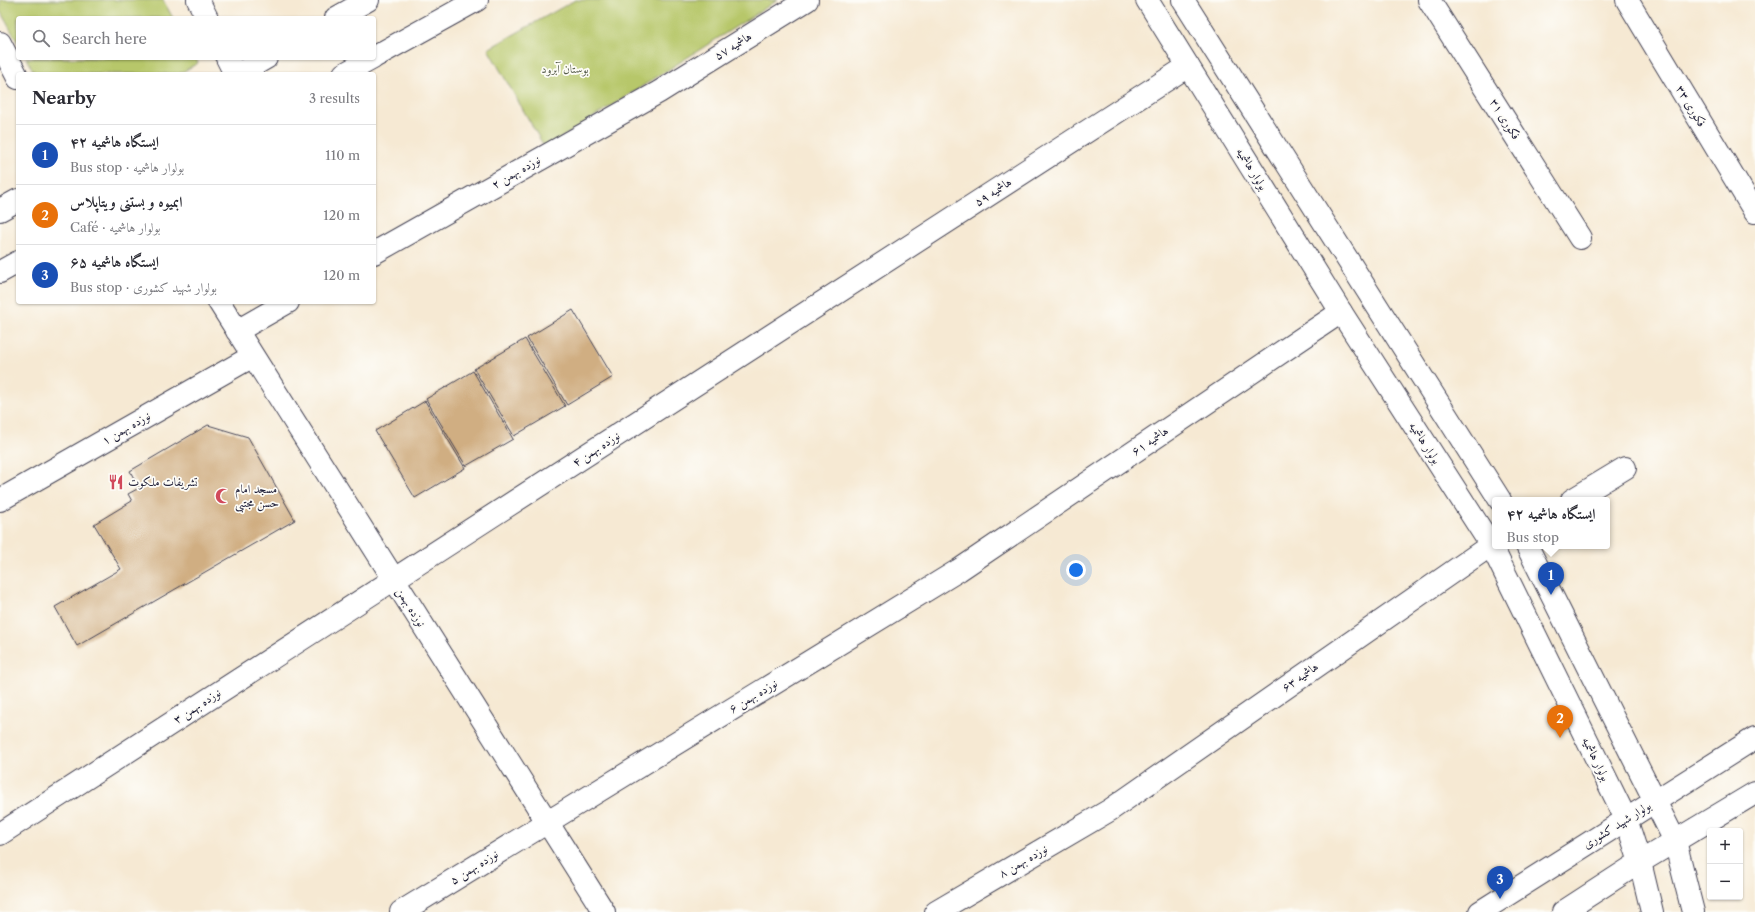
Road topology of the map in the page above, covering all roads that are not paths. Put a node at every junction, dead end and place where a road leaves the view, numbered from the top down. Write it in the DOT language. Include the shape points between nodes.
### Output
graph roads {
  1 [pos="198,0"];
  2 [pos="368,0"];
  3 [pos="477,0"];
  4 [pos="807,0"];
  5 [pos="1147,0"];
  6 [pos="1183,0"];
  7 [pos="1430,0"];
  8 [pos="1627,0"];
  9 [pos="206,16"];
  10 [pos="340,16"];
  11 [pos="0,43"];
  12 [pos="376,57"];
  13 [pos="228,60"];
  14 [pos="262,60"];
  15 [pos="370,60"];
  16 [pos="1188,66"];
  17 [pos="235,72"];
  18 [pos="240,72"];
  19 [pos="348,72"];
  20 [pos="16,74"];
  21 [pos="659,92"];
  22 [pos="16,201"];
  23 [pos="0,210"];
  24 [pos="1755,212"];
  25 [pos="1580,238"];
  26 [pos="376,252"];
  27 [pos="16,263"];
  28 [pos="0,272"];
  29 [pos="220,304"];
  30 [pos="284,304"];
  31 [pos="1340,312"];
  32 [pos="798,318"];
  33 [pos="237,331"];
  34 [pos="253,356"];
  35 [pos="1625,468"];
  36 [pos="1498,497"];
  37 [pos="1577,497"];
  38 [pos="0,500"];
  39 [pos="1491,545"];
  40 [pos="1493,549"];
  41 [pos="1528,549"];
  42 [pos="959,570"];
  43 [pos="394,579"];
  44 [pos="1755,738"];
  45 [pos="1755,793"];
  46 [pos="1654,801"];
  47 [pos="1110,810"];
  48 [pos="1626,819"];
  49 [pos="547,822"];
  50 [pos="0,834"];
  51 [pos="1675,841"];
  52 [pos="1640,862"];
  53 [pos="401,912"];
  54 [pos="604,912"];
  55 [pos="936,912"];
  56 [pos="1480,912"];
  57 [pos="1562,912"];
  58 [pos="1652,912"];
  59 [pos="1693,912"];
  1 -- 9 [label="street"];
  2 -- 10 [label="street"];
  3 -- 12 [label="street"];
  4 -- 21 [label="street, هاشمیه ۵۷"];
  5 -- 16 [label="street, بولوار هاشمیه"];
  6 -- 36 [label="street"];
  7 -- 25 [label="street, فکوری ۳۱"];
  8 -- 24 [label="street, فکوری ۳۳"];
  11 -- 20 [label="street"];
  13 -- 17 [label="street"];
  14 -- 18 [label="street"];
  15 -- 19 [label="street"];
  16 -- 31 [label="street, بولوار هاشمیه"];
  16 -- 32 [label="street, هاشمیه ۵۹"];
  21 -- 26 [label="street, نوزده بهمن ۲"];
  22 -- 23 [label="street"];
  27 -- 28 [label="street"];
  29 -- 33 [label="street, نوزده بهمن"];
  30 -- 33 [label="street"];
  31 -- 39 [label="street, بولوار هاشمیه"];
  31 -- 42 [label="street, هاشمیه ۶۱"];
  32 -- 43 [label="street, نوزده بهمن ۴"];
  33 -- 34 [label="street, نوزده بهمن"];
  34 -- 38 [label="street, نوزده بهمن ۱"];
  34 -- 43 [label="street, نوزده بهمن"];
  35 -- 37 [label="street"];
  39 -- 47 [label="street, هاشمیه ۶۳"];
  40 -- 48 [label="street, بولوار هاشمیه"];
  41 -- 46 [label="street"];
  42 -- 49 [label="street, نوزده بهمن ۶"];
  43 -- 49 [label="street, نوزده بهمن"];
  43 -- 50 [label="street, نوزده بهمن ۳"];
  44 -- 46 [label="street, بولوار شهید کشوری"];
  45 -- 51 [label="street"];
  46 -- 48 [label="street, بولوار شهید کشوری"];
  46 -- 51 [label="street"];
  47 -- 55 [label="street, نوزده بهمن ۸"];
  48 -- 52 [label="street, بولوار هاشمیه"];
  48 -- 56 [label="street, بولوار شهید کشوری"];
  49 -- 53 [label="street, نوزده بهمن ۵"];
  49 -- 54 [label="street, نوزده بهمن"];
  51 -- 52 [label="street"];
  51 -- 59 [label="street"];
  52 -- 57 [label="street"];
  52 -- 58 [label="street, بولوار هاشمیه"];
}
